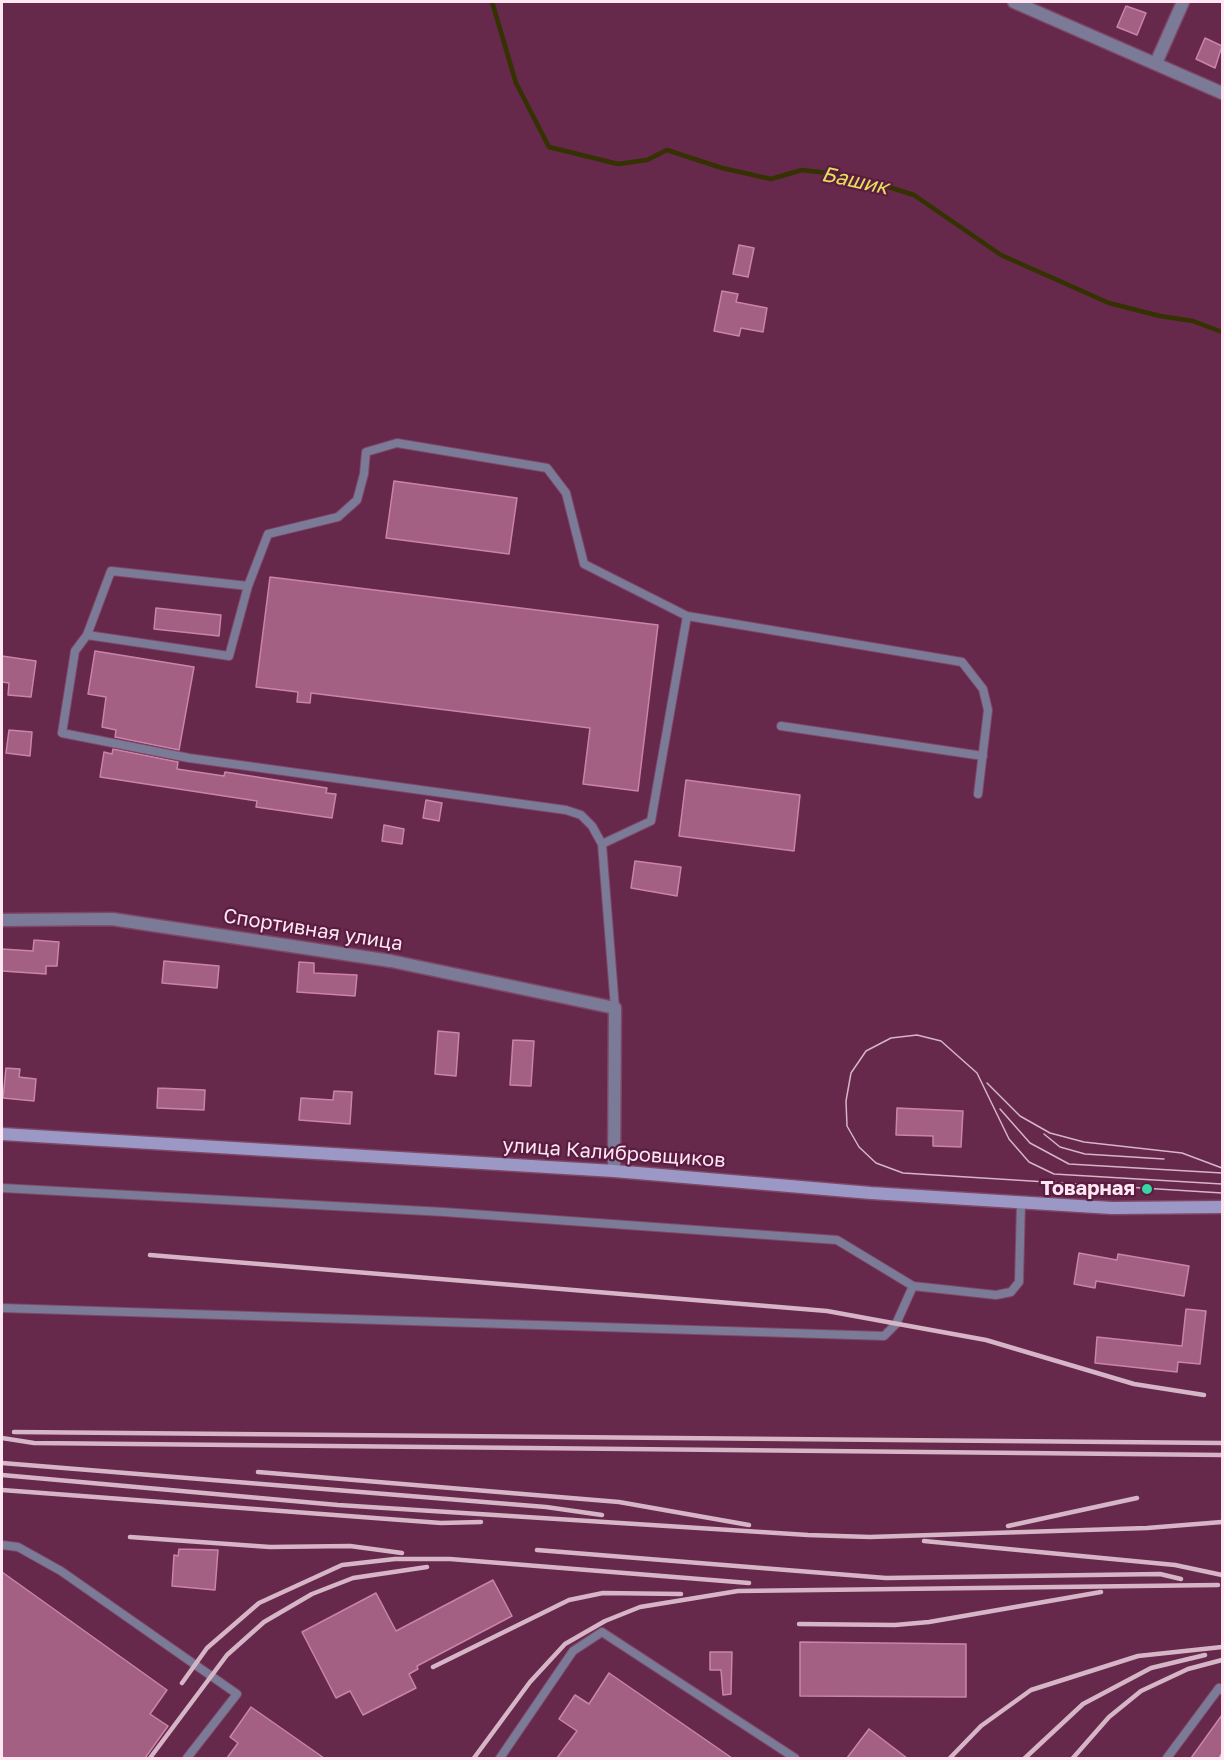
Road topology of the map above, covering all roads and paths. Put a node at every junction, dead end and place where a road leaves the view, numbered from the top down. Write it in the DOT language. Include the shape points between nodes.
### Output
graph roads {
  1 [pos="1014,2"];
  2 [pos="1183,2"];
  3 [pos="1156,63"];
  4 [pos="1222,93"];
  5 [pos="248,586"];
  6 [pos="687,616"];
  7 [pos="87,635"];
  8 [pos="781,726"];
  9 [pos="983,756"];
  10 [pos="978,794"];
  11 [pos="602,844"];
  12 [pos="2,920"];
  13 [pos="615,1008"];
  14 [pos="2,1134"];
  15 [pos="614,1171"];
  16 [pos="2,1188"];
  17 [pos="1021,1203"];
  18 [pos="1222,1207"];
  19 [pos="913,1286"];
  20 [pos="2,1308"];
  21 [pos="2,1545"];
  22 [pos="1222,1690"];
  23 [pos="187,1758"];
  24 [pos="500,1758"];
  25 [pos="795,1758"];
  26 [pos="1167,1758"];
  1 -- 3 [label="street"];
  2 -- 3 [label="street"];
  3 -- 4 [label="street"];
  5 -- 6 [label="lane" via="268,534 338,517 357,500 366,452 397,443 547,468 566,493 584,564"];
  5 -- 7 [label="lane" via="111,571"];
  5 -- 7 [label="lane" via="229,656"];
  6 -- 9 [label="lane" via="962,662 983,689 988,710"];
  6 -- 11 [label="lane" via="651,821"];
  7 -- 11 [label="lane" via="75,651 62,733 189,758 566,810 581,815"];
  8 -- 9 [label="lane"];
  9 -- 10 [label="lane"];
  11 -- 13 [label="lane"];
  12 -- 13 [label="street, Спортивная улица" via="124,920 391,961"];
  13 -- 15 [label="street"];
  14 -- 15 [label="street, улица Калибровщиков"];
  15 -- 17 [label="street, улица Калибровщиков"];
  16 -- 19 [label="lane" via="444,1212 837,1240"];
  17 -- 18 [label="street, улица Калибровщиков" via="1112,1208"];
  17 -- 19 [label="lane" via="1020,1282 1011,1293 996,1295"];
  19 -- 20 [label="lane" via="896,1324 884,1336"];
  21 -- 23 [label="lane" via="18,1547 61,1572 237,1694"];
  22 -- 26 [label="lane" via="1219,1688"];
  24 -- 25 [label="lane" via="573,1651 602,1632"];
}
